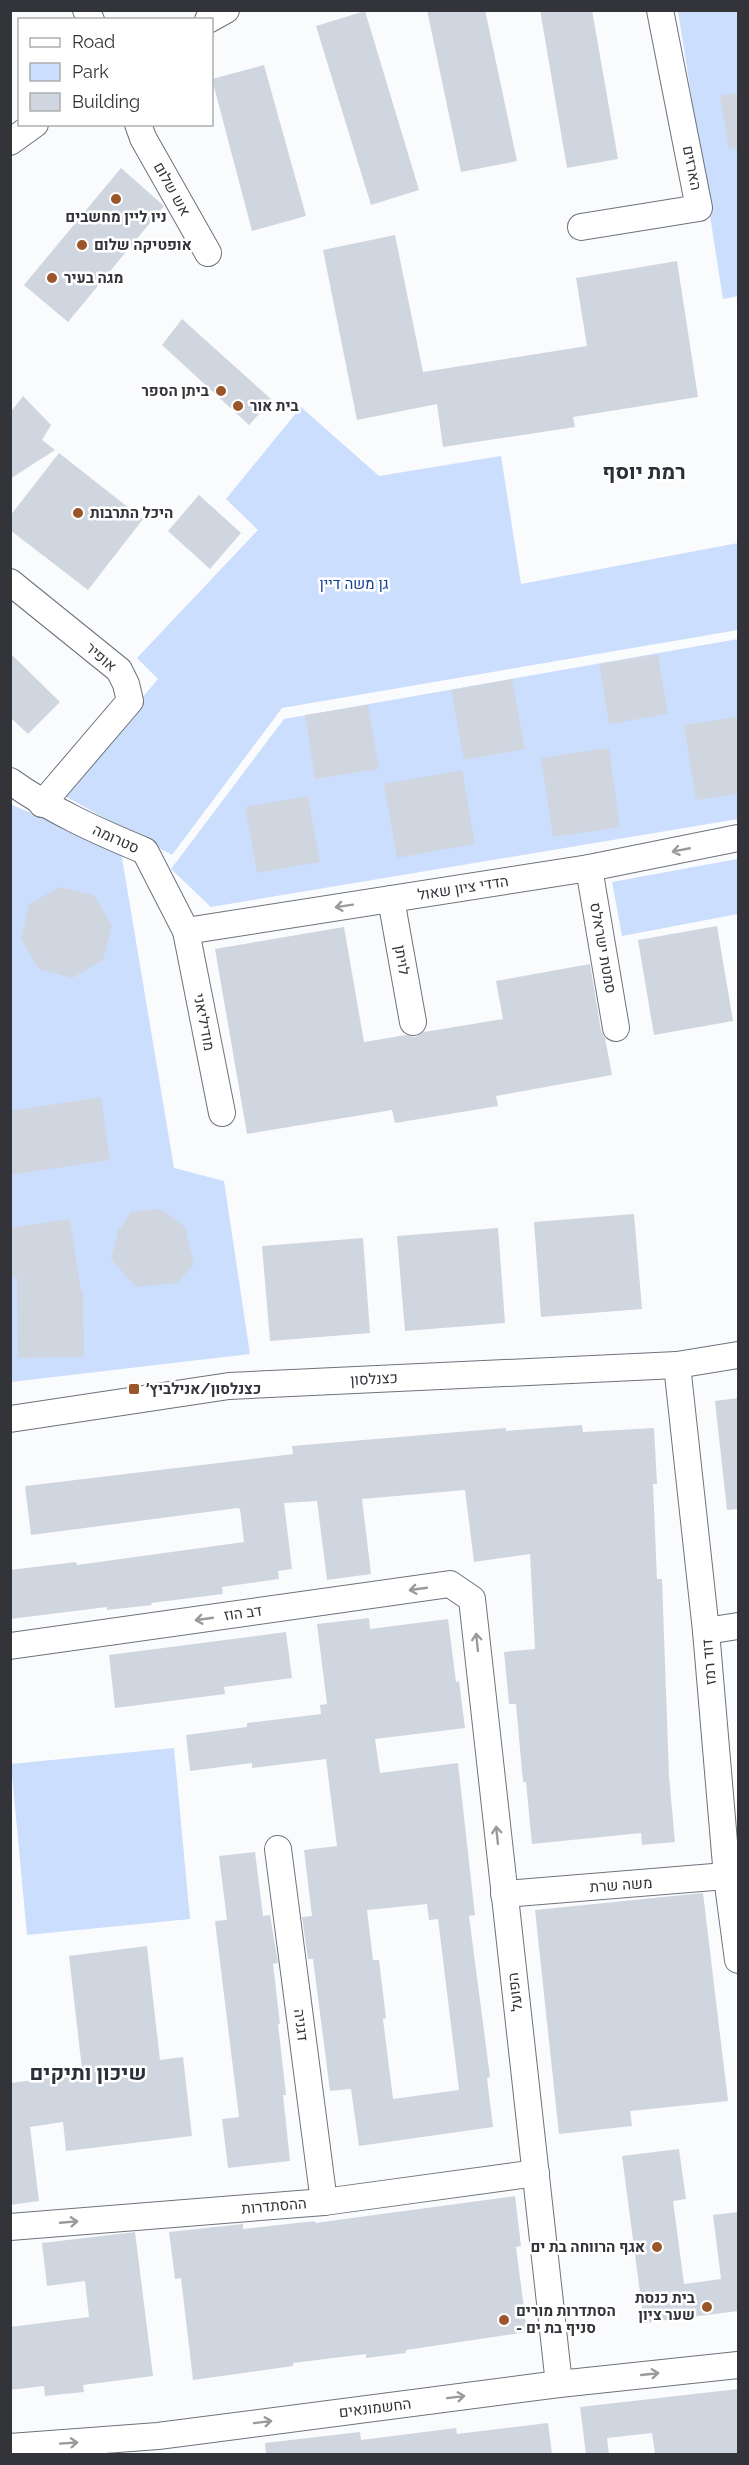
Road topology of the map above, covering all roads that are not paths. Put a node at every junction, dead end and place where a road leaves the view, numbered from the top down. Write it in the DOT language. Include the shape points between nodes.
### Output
graph roads {
  1 [pos="226,10"];
  2 [pos="660,10"];
  3 [pos="212,18"];
  4 [pos="32,126"];
  5 [pos="139,126"];
  6 [pos="10,142"];
  7 [pos="581,227"];
  8 [pos="208,253"];
  9 [pos="10,582"];
  10 [pos="10,781"];
  11 [pos="42,804"];
  12 [pos="738,838"];
  13 [pos="589,868"];
  14 [pos="391,899"];
  15 [pos="186,931"];
  16 [pos="413,1022"];
  17 [pos="616,1028"];
  18 [pos="222,1113"];
  19 [pos="738,1355"];
  20 [pos="677,1365"];
  21 [pos="10,1419"];
  22 [pos="472,1599"];
  23 [pos="738,1626"];
  24 [pos="706,1631"];
  25 [pos="10,1646"];
  26 [pos="278,1849"];
  27 [pos="733,1876"];
  28 [pos="504,1894"];
  29 [pos="738,1960"];
  30 [pos="536,2173"];
  31 [pos="324,2202"];
  32 [pos="10,2227"];
  33 [pos="738,2365"];
  34 [pos="559,2384"];
  35 [pos="10,2447"];
  1 -- 3 [label="street"];
  2 -- 7 [label="street, הארזים" via="699,208"];
  4 -- 6 [label="street"];
  5 -- 8 [label="street, אש שלום"];
  9 -- 11 [label="street, אופיר" via="118,670 130,701"];
  10 -- 11 [label="street, סטרומה"];
  11 -- 15 [label="street, סטרומה" via="145,851"];
  12 -- 13 [label="street, הדדי ציון שאול, one-way"];
  13 -- 14 [label="street, הדדי ציון שאול"];
  13 -- 17 [label="street, סמטת ישראלס"];
  14 -- 15 [label="street, הדדי ציון שאול, one-way"];
  14 -- 16 [label="street, לויתן"];
  15 -- 18 [label="street, מודיליאני"];
  19 -- 20 [label="street, כצנלסון"];
  20 -- 21 [label="street, כצנלסון" via="229,1386"];
  20 -- 24 [label="street, דוד רמז"];
  22 -- 25 [label="street, דב הוז, one-way" via="450,1584"];
  28 -- 22 [label="street, הפועל, one-way"];
  23 -- 24 [label="street"];
  24 -- 27 [label="street, דוד רמז"];
  26 -- 31 [label="street, דגניה"];
  27 -- 28 [label="street, משה שרת"];
  27 -- 29 [label="street, דוד רמז"];
  28 -- 30 [label="street, הפועל"];
  30 -- 31 [label="street, ההסתדרות"];
  30 -- 34 [label="street, הפועל"];
  32 -- 31 [label="street, ההסתדרות, one-way"];
  34 -- 33 [label="street, החשמונאים, one-way"];
  35 -- 34 [label="street, החשמונאים, one-way" via="158,2436"];
}
